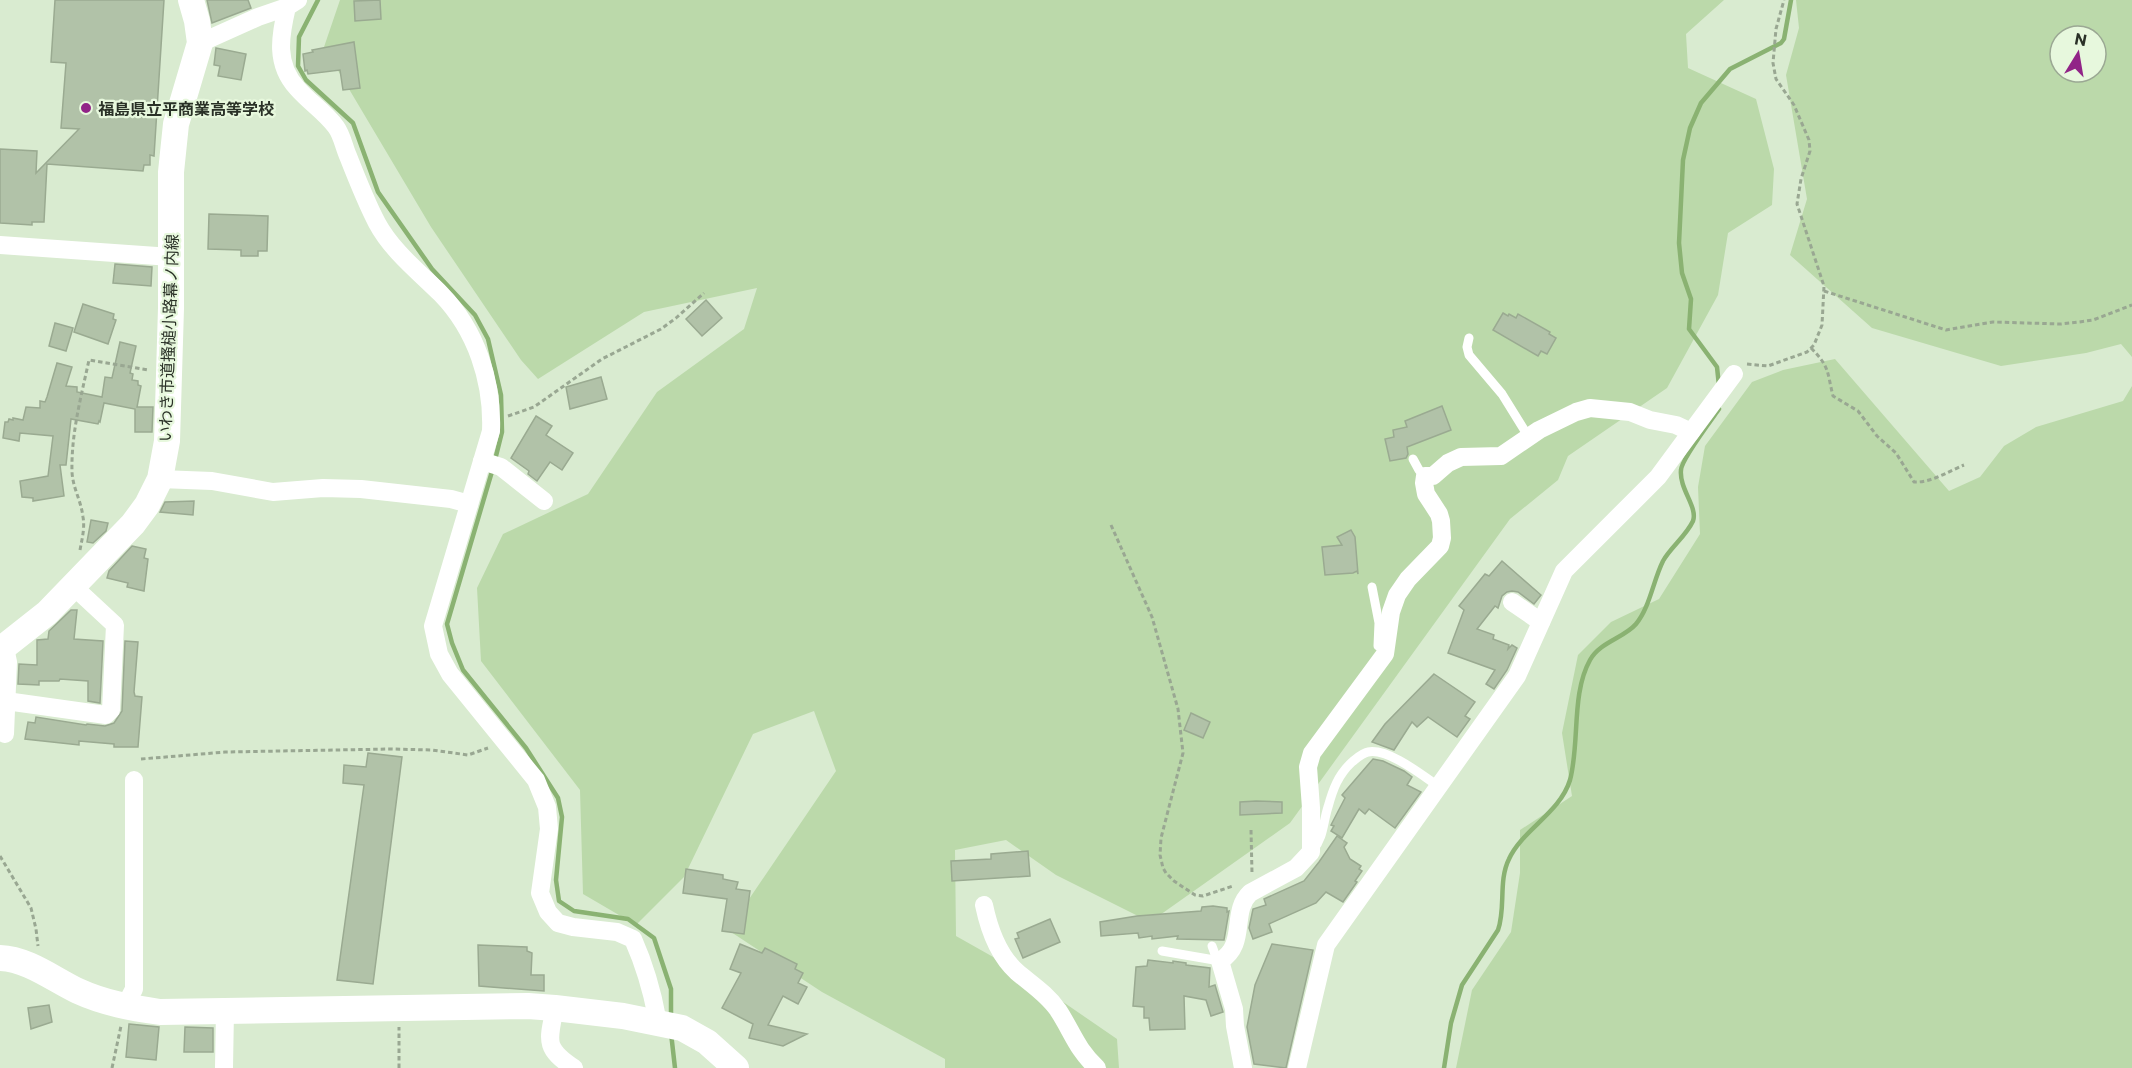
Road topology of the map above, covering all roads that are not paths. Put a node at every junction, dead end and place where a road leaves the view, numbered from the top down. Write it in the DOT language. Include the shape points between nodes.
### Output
graph roads {
  1 [pos="192,0"];
  2 [pos="292,4"];
  3 [pos="200,43"];
  4 [pos="0,245"];
  5 [pos="171,257"];
  6 [pos="1469,338"];
  7 [pos="1734,374"];
  8 [pos="1691,432"];
  9 [pos="1528,436"];
  10 [pos="1413,459"];
  11 [pos="482,461"];
  12 [pos="1425,476"];
  13 [pos="160,479"];
  14 [pos="544,501"];
  15 [pos="469,504"];
  16 [pos="78,581"];
  17 [pos="1372,587"];
  18 [pos="1512,602"];
  19 [pos="1541,622"];
  20 [pos="3,649"];
  21 [pos="1371,671"];
  22 [pos="6,701"];
  23 [pos="5,734"];
  24 [pos="134,780"];
  25 [pos="1438,786"];
  26 [pos="1311,852"];
  27 [pos="984,906"];
  28 [pos="1162,951"];
  29 [pos="1216,953"];
  30 [pos="0,958"];
  31 [pos="124,1006"];
  32 [pos="555,1008"];
  33 [pos="225,1011"];
  34 [pos="669,1025"];
  35 [pos="224,1068"];
  36 [pos="574,1068"];
  37 [pos="736,1068"];
  38 [pos="1097,1068"];
  39 [pos="1243,1068"];
  40 [pos="1297,1068"];
  1 -- 3 [label="street, いわき市道搔槌小路幕ノ内線"];
  2 -- 3 [label="street"];
  2 -- 11 [label="street" via="280,36 285,72 337,128 378,225 398,252 466,323 478,350 491,419"];
  3 -- 5 [label="street, いわき市道搔槌小路幕ノ内線" via="176,124 171,172"];
  4 -- 5 [label="street"];
  5 -- 13 [label="street, いわき市道搔槌小路幕ノ内線" via="167,441"];
  6 -- 9 [label="lane" via="1469,355 1502,394"];
  7 -- 8 [label="street"];
  8 -- 9 [label="street" via="1630,412 1590,408"];
  8 -- 19 [label="street" via="1658,477 1564,572"];
  9 -- 12 [label="street" via="1501,456 1461,457 1433,476"];
  10 -- 12 [label="lane"];
  11 -- 14 [label="street" via="501,467"];
  11 -- 15 [label="street"];
  12 -- 21 [label="street" via="1424,488 1439,514 1442,538 1436,552 1408,579 1398,595 1388,646"];
  13 -- 15 [label="street" via="212,481 273,492 361,489"];
  13 -- 16 [label="street, いわき市道搔槌小路幕ノ内線" via="133,524"];
  15 -- 34 [label="street" via="433,626 439,654 450,674 536,780 547,807 549,829 540,893 548,912 558,923 617,932 633,939 654,1001"];
  16 -- 20 [label="street, いわき市道搔槌小路幕ノ内線"];
  16 -- 22 [label="street" via="115,625 111,710 106,715"];
  17 -- 21 [label="lane" via="1379,623"];
  18 -- 19 [label="street"];
  19 -- 25 [label="street" via="1517,676"];
  20 -- 22 [label="street" via="8,662"];
  21 -- 26 [label="street" via="1309,760"];
  22 -- 23 [label="street"];
  24 -- 31 [label="street" via="134,989"];
  25 -- 26 [label="lane" via="1389,756 1363,754 1335,782 1322,837"];
  25 -- 40 [label="street" via="1326,945"];
  26 -- 29 [label="street" via="1296,868 1245,898 1236,943 1226,957"];
  27 -- 38 [label="street" via="993,937 1008,961 1058,1010 1077,1046"];
  28 -- 29 [label="lane"];
  29 -- 39 [label="street" via="1234,1009"];
  30 -- 31 [label="street" via="10,958 80,991"];
  31 -- 33 [label="street" via="160,1012"];
  32 -- 33 [label="street"];
  32 -- 34 [label="street"];
  32 -- 36 [label="street" via="549,1034 551,1047"];
  33 -- 35 [label="street"];
  34 -- 37 [label="street" via="707,1042"];
}
